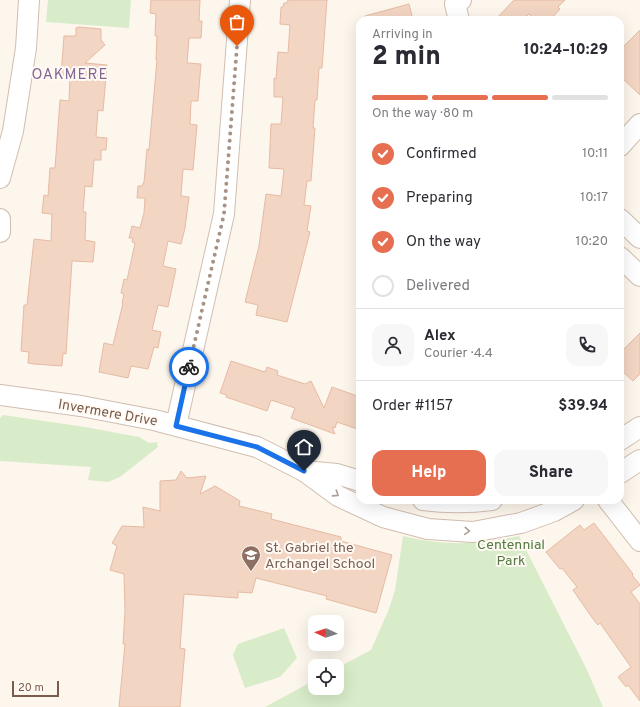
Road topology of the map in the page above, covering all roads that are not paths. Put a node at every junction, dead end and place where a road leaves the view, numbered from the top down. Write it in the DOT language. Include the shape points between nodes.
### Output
graph roads {
  1 [pos="29,0"];
  2 [pos="240,0"];
  3 [pos="461,0"];
  4 [pos="458,16"];
  5 [pos="640,124"];
  6 [pos="624,142"];
  7 [pos="0,178"];
  8 [pos="0,219"];
  9 [pos="624,224"];
  10 [pos="0,232"];
  11 [pos="640,238"];
  12 [pos="624,261"];
  13 [pos="640,276"];
  14 [pos="0,395"];
  15 [pos="176,426"];
  16 [pos="640,427"];
  17 [pos="624,437"];
  18 [pos="640,460"];
  19 [pos="624,470"];
  20 [pos="304,471"];
  21 [pos="356,480"];
  22 [pos="567,504"];
  23 [pos="611,504"];
  24 [pos="640,541"];
  1 -- 7 [label="street" via="26,48 13,132"];
  2 -- 15 [label="street" via="224,214"];
  3 -- 4 [label="street" via="455,4"];
  5 -- 6 [label="street"];
  8 -- 10 [label="street"];
  9 -- 11 [label="street"];
  12 -- 13 [label="street"];
  14 -- 15 [label="street, Invermere Drive" via="81,406"];
  15 -- 20 [label="street, Invermere Drive" via="257,447"];
  16 -- 17 [label="street"];
  18 -- 19 [label="street"];
  20 -- 21 [label="street, Invermere Drive" via="337,474"];
  20 -- 22 [label="street, Invermere Drive, one-way" via="345,499 383,517 428,529 473,532 521,523"];
  23 -- 24 [label="street"];
}
